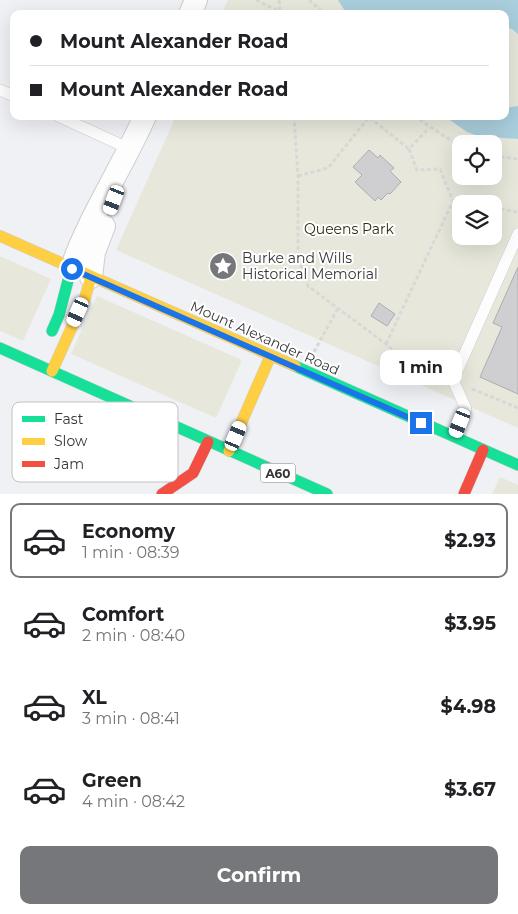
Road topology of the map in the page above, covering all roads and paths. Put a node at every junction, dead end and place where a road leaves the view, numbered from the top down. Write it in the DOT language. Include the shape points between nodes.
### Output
graph roads {
  1 [pos="256,0"];
  2 [pos="309,0"];
  3 [pos="275,10"];
  4 [pos="320,10"];
  5 [pos="67,120"];
  6 [pos="143,120"];
  7 [pos="294,120"];
  8 [pos="366,120"];
  9 [pos="374,120"];
  10 [pos="419,120"];
  11 [pos="429,128"];
  12 [pos="452,142"];
  13 [pos="130,149"];
  14 [pos="409,149"];
  15 [pos="502,157"];
  16 [pos="518,159"];
  17 [pos="298,176"];
  18 [pos="452,201"];
  19 [pos="502,209"];
  20 [pos="518,212"];
  21 [pos="518,234"];
  22 [pos="0,236"];
  23 [pos="81,273"];
  24 [pos="338,308"];
  25 [pos="47,341"];
  26 [pos="386,344"];
  27 [pos="0,348"];
  28 [pos="270,357"];
  29 [pos="52,371"];
  30 [pos="304,372"];
  31 [pos="453,380"];
  32 [pos="120,402"];
  33 [pos="518,408"];
  34 [pos="178,428"];
  35 [pos="455,438"];
  36 [pos="208,442"];
  37 [pos="483,450"];
  38 [pos="230,451"];
  39 [pos="518,465"];
  40 [pos="162,494"];
  41 [pos="327,494"];
  42 [pos="464,494"];
  1 -- 3 [label="path"];
  2 -- 4 [label="path"];
  5 -- 13 [label="lane"];
  6 -- 13 [label="street"];
  7 -- 17 [label="path"];
  8 -- 17 [label="path" via="328,168"];
  9 -- 14 [label="path"];
  10 -- 11 [label="path"];
  11 -- 12 [label="path"];
  11 -- 14 [label="path"];
  13 -- 23 [label="street" via="83,239"];
  14 -- 18 [label="path" via="417,170 440,169"];
  15 -- 16 [label="path"];
  17 -- 24 [label="path" via="298,257 308,286"];
  18 -- 26 [label="path"];
  19 -- 20 [label="path"];
  21 -- 31 [label="lane"];
  22 -- 23 [label="main road, Mount Alexander Road"];
  23 -- 25 [label="main road"];
  23 -- 28 [label="main road, Mount Alexander Road"];
  23 -- 29 [label="main road" via="84,298"];
  24 -- 26 [label="path"];
  24 -- 30 [label="path"];
  26 -- 31 [label="path" via="403,358"];
  27 -- 29 [label="main road, A60" via="38,360"];
  28 -- 30 [label="main road, Mount Alexander Road"];
  28 -- 38 [label="main road"];
  29 -- 32 [label="main road, A60"];
  30 -- 35 [label="main road, Mount Alexander Road"];
  31 -- 33 [label="path"];
  31 -- 35 [label="lane" via="466,409"];
  34 -- 36 [label="main road, A60"];
  35 -- 37 [label="main road, Mount Alexander Road"];
  36 -- 38 [label="main road, A60"];
  36 -- 40 [label="main road" via="192,473"];
  37 -- 39 [label="main road, Mount Alexander Road"];
  37 -- 42 [label="main road"];
  38 -- 41 [label="main road, A60"];
}
